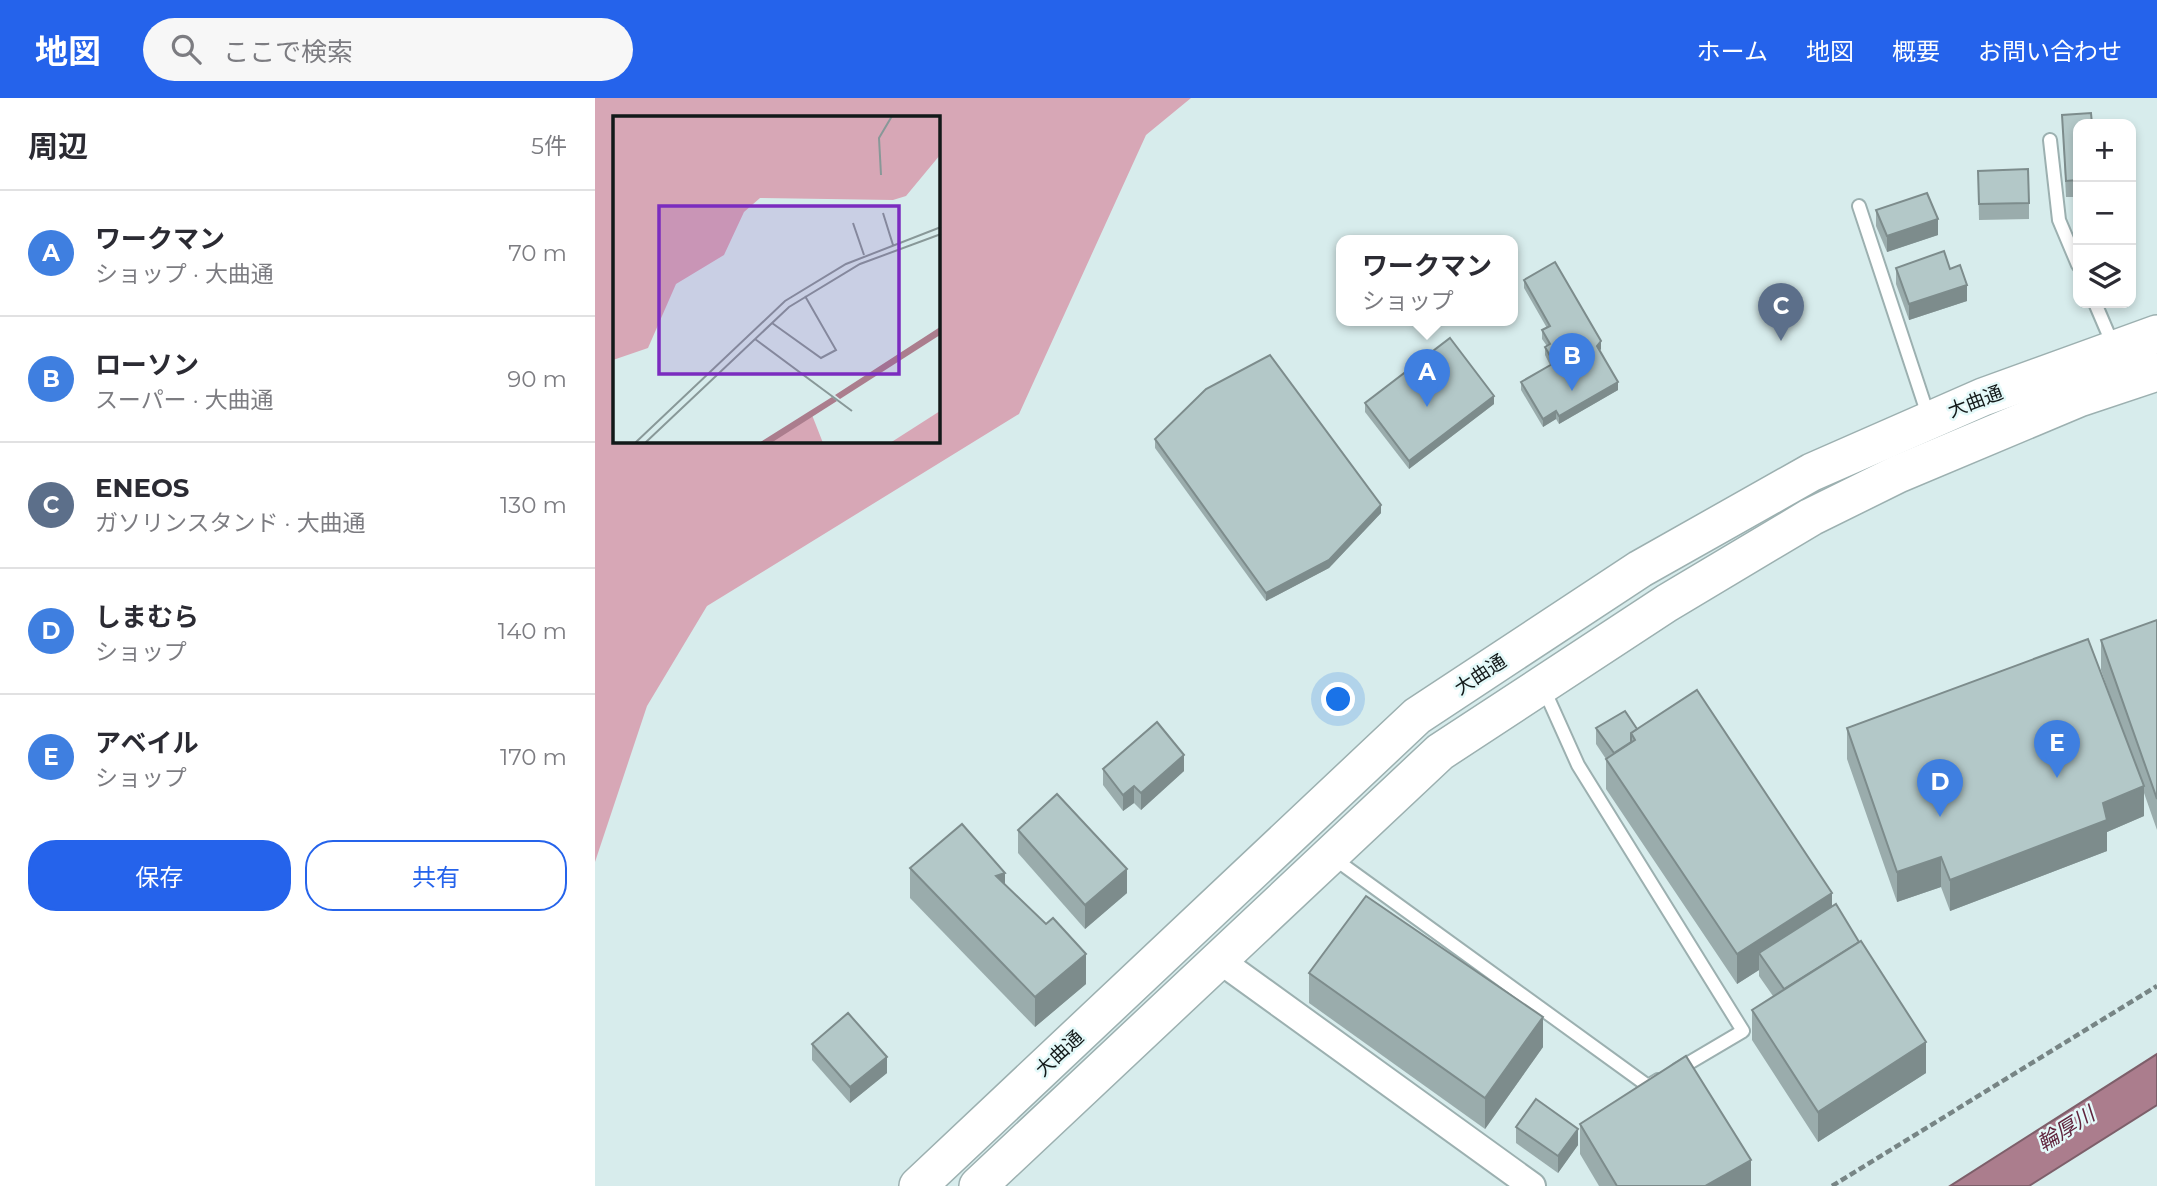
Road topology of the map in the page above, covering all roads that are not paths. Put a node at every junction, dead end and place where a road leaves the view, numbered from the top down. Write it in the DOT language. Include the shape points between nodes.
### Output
graph roads {
  1 [pos="2050,140"];
  2 [pos="1859,206"];
  3 [pos="2073,253"];
  4 [pos="2097,308"];
  5 [pos="2157,334"];
  6 [pos="2115,349"];
  7 [pos="2157,372"];
  8 [pos="1930,419"];
  9 [pos="1542,685"];
  10 [pos="1329,855"];
  11 [pos="1218,959"];
  12 [pos="918,1186"];
  13 [pos="978,1186"];
  14 [pos="1532,1186"];
  1 -- 3 [label="lane" via="2059,220"];
  2 -- 8 [label="lane"];
  4 -- 6 [label="lane"];
  5 -- 6 [label="main road, 大曲通"];
  6 -- 8 [label="main road, 大曲通"];
  7 -- 9 [label="main road, 大曲通" via="2079,398 1898,474 1811,517"];
  8 -- 12 [label="main road, 大曲通" via="1812,472 1640,569 1417,716"];
  9 -- 10 [label="main road, 大曲通" via="1440,751"];
  9 -- 10 [label="lane" via="1578,765 1743,1031 1648,1086"];
  10 -- 11 [label="main road, 大曲通"];
  11 -- 13 [label="main road, 大曲通"];
  11 -- 14 [label="street"];
}
